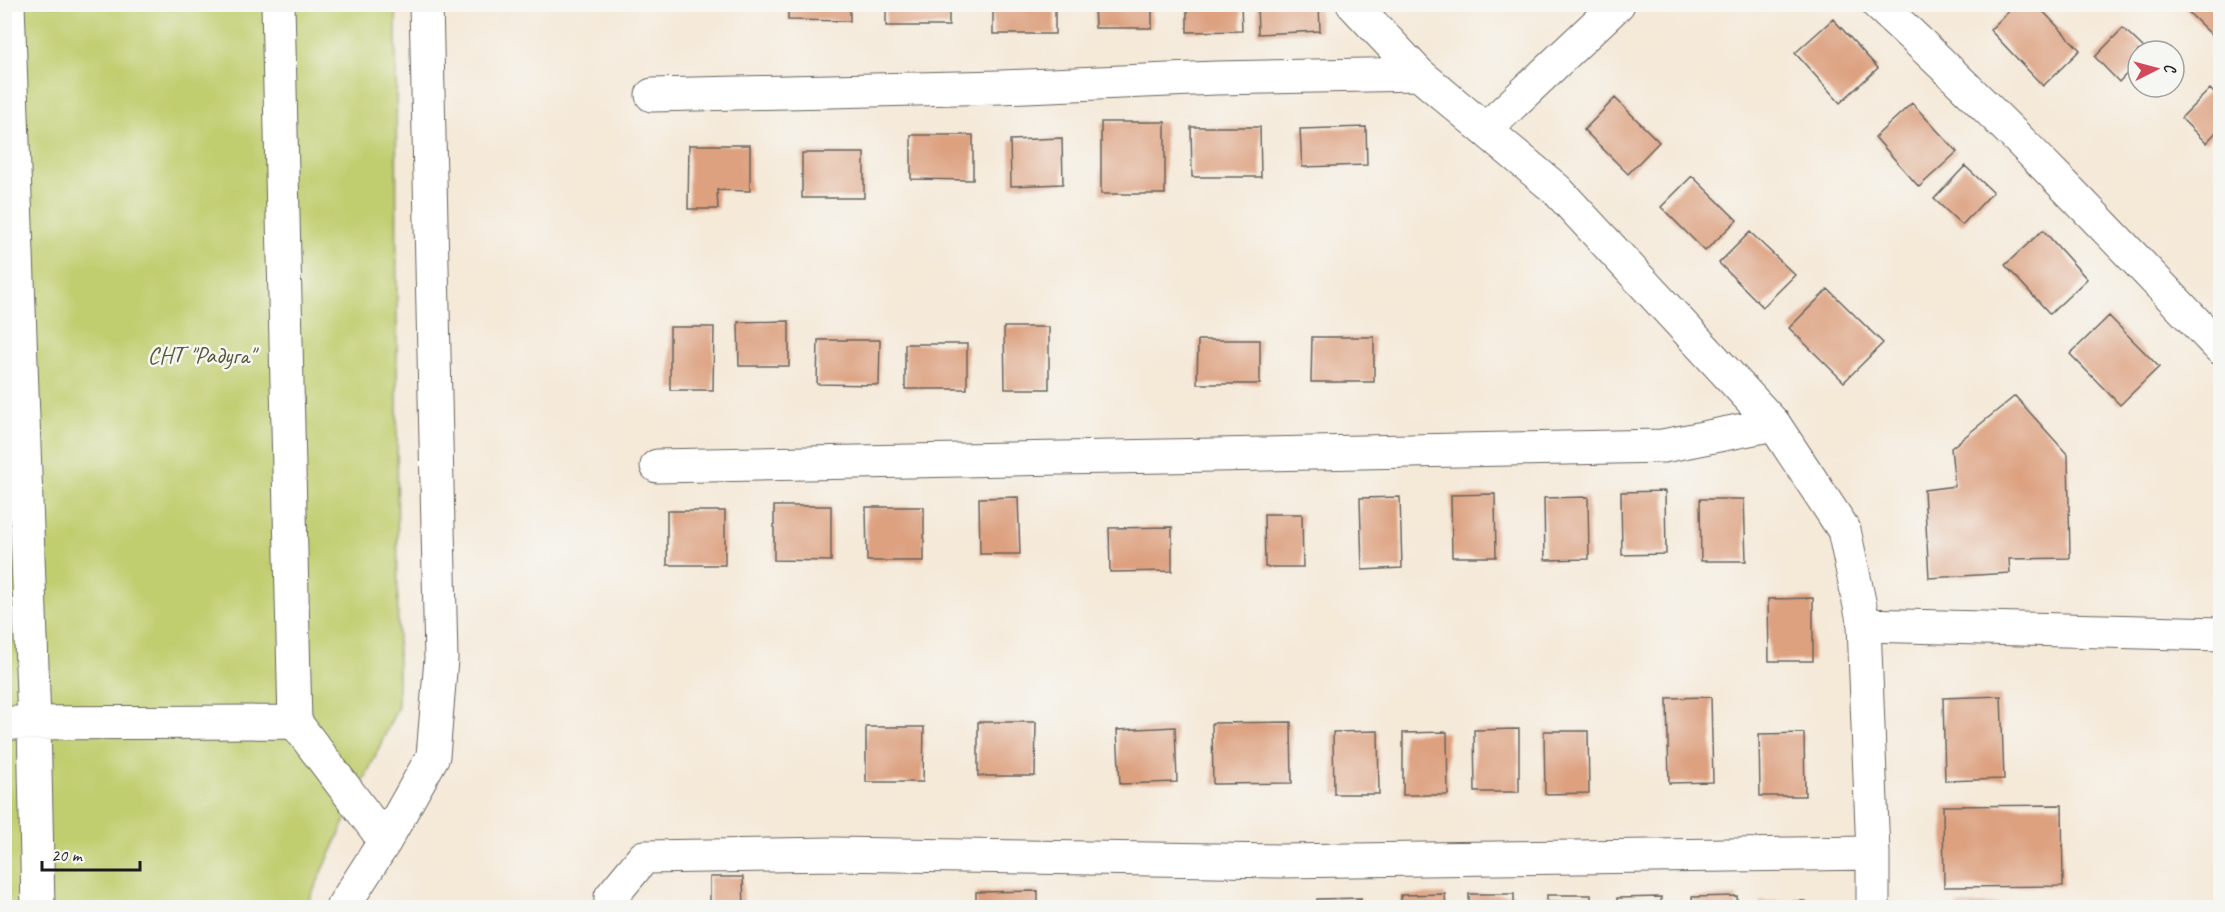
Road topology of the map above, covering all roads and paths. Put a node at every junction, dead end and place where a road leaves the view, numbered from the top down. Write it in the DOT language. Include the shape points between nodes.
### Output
graph roads {
  1 [pos="8,4"];
  2 [pos="279,4"];
  3 [pos="426,4"];
  4 [pos="1353,4"];
  5 [pos="1618,4"];
  6 [pos="1878,4"];
  7 [pos="1419,74"];
  8 [pos="652,95"];
  9 [pos="1486,129"];
  10 [pos="2220,348"];
  11 [pos="1774,424"];
  12 [pos="657,466"];
  13 [pos="1864,625"];
  14 [pos="2220,634"];
  15 [pos="295,722"];
  16 [pos="19,723"];
  17 [pos="385,841"];
  18 [pos="1873,853"];
  19 [pos="38,908"];
  20 [pos="342,908"];
  21 [pos="611,908"];
  22 [pos="1873,908"];
  1 -- 16 [label="street"];
  2 -- 15 [label="street"];
  3 -- 17 [label="street" via="441,659 433,756"];
  4 -- 7 [label="street"];
  5 -- 9 [label="street"];
  6 -- 10 [label="street" via="1954,74"];
  7 -- 8 [label="street"];
  7 -- 9 [label="street"];
  9 -- 11 [label="street" via="1557,190"];
  11 -- 12 [label="street" via="1663,446"];
  11 -- 13 [label="street" via="1844,530"];
  13 -- 14 [label="street"];
  13 -- 18 [label="street"];
  15 -- 16 [label="street"];
  15 -- 17 [label="street"];
  16 -- 19 [label="street"];
  17 -- 20 [label="street"];
  18 -- 21 [label="street" via="1280,861 833,854 644,856 611,897"];
  18 -- 22 [label="street"];
}
